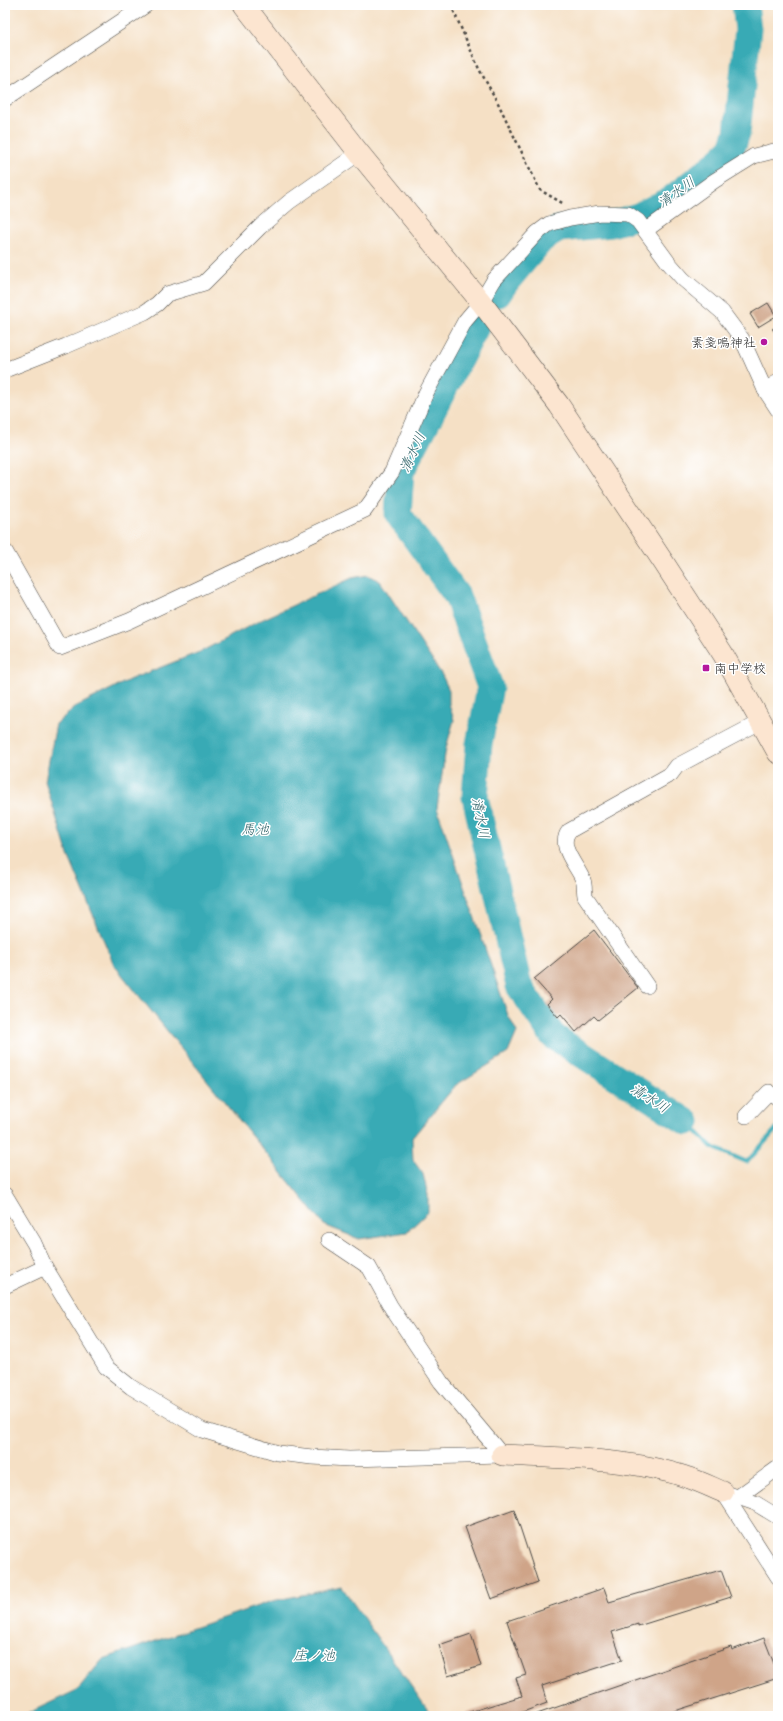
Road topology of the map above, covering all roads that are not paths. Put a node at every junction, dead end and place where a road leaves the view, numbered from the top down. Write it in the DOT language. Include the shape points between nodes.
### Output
graph roads {
  1 [pos="146,5"];
  2 [pos="244,5"];
  3 [pos="5,99"];
  4 [pos="778,150"];
  5 [pos="360,153"];
  6 [pos="637,222"];
  7 [pos="481,302"];
  8 [pos="5,370"];
  9 [pos="778,382"];
  10 [pos="765,390"];
  11 [pos="778,410"];
  12 [pos="5,551"];
  13 [pos="767,724"];
  14 [pos="778,753"];
  15 [pos="647,986"];
  16 [pos="778,1098"];
  17 [pos="746,1116"];
  18 [pos="5,1195"];
  19 [pos="329,1240"];
  20 [pos="45,1267"];
  21 [pos="7,1282"];
  22 [pos="502,1455"];
  23 [pos="778,1468"];
  24 [pos="731,1494"];
  25 [pos="778,1517"];
  26 [pos="778,1577"];
  1 -- 3 [label="street"];
  2 -- 5 [label="street"];
  4 -- 6 [label="street" via="754,156 714,181"];
  5 -- 7 [label="street"];
  5 -- 8 [label="street" via="289,202 204,283 167,294 145,312"];
  6 -- 7 [label="street" via="600,213 549,224 536,233 494,280"];
  6 -- 10 [label="street" via="683,279 722,312 742,339"];
  7 -- 12 [label="street" via="465,321 426,393 392,472 365,510 129,621 60,648"];
  7 -- 13 [label="street" via="559,405 656,550"];
  9 -- 10 [label="street"];
  10 -- 11 [label="street"];
  13 -- 14 [label="street"];
  13 -- 15 [label="street" via="677,766 671,774 569,831 565,836 565,845 583,881 585,896"];
  16 -- 17 [label="street" via="769,1092"];
  18 -- 20 [label="street" via="34,1243"];
  19 -- 22 [label="street" via="369,1267 441,1382"];
  20 -- 21 [label="street"];
  20 -- 22 [label="street" via="106,1367 131,1387 202,1430 278,1453 312,1457 349,1459"];
  22 -- 24 [label="street" via="638,1466 686,1476"];
  23 -- 24 [label="street"];
  24 -- 25 [label="street"];
  24 -- 26 [label="street"];
}
